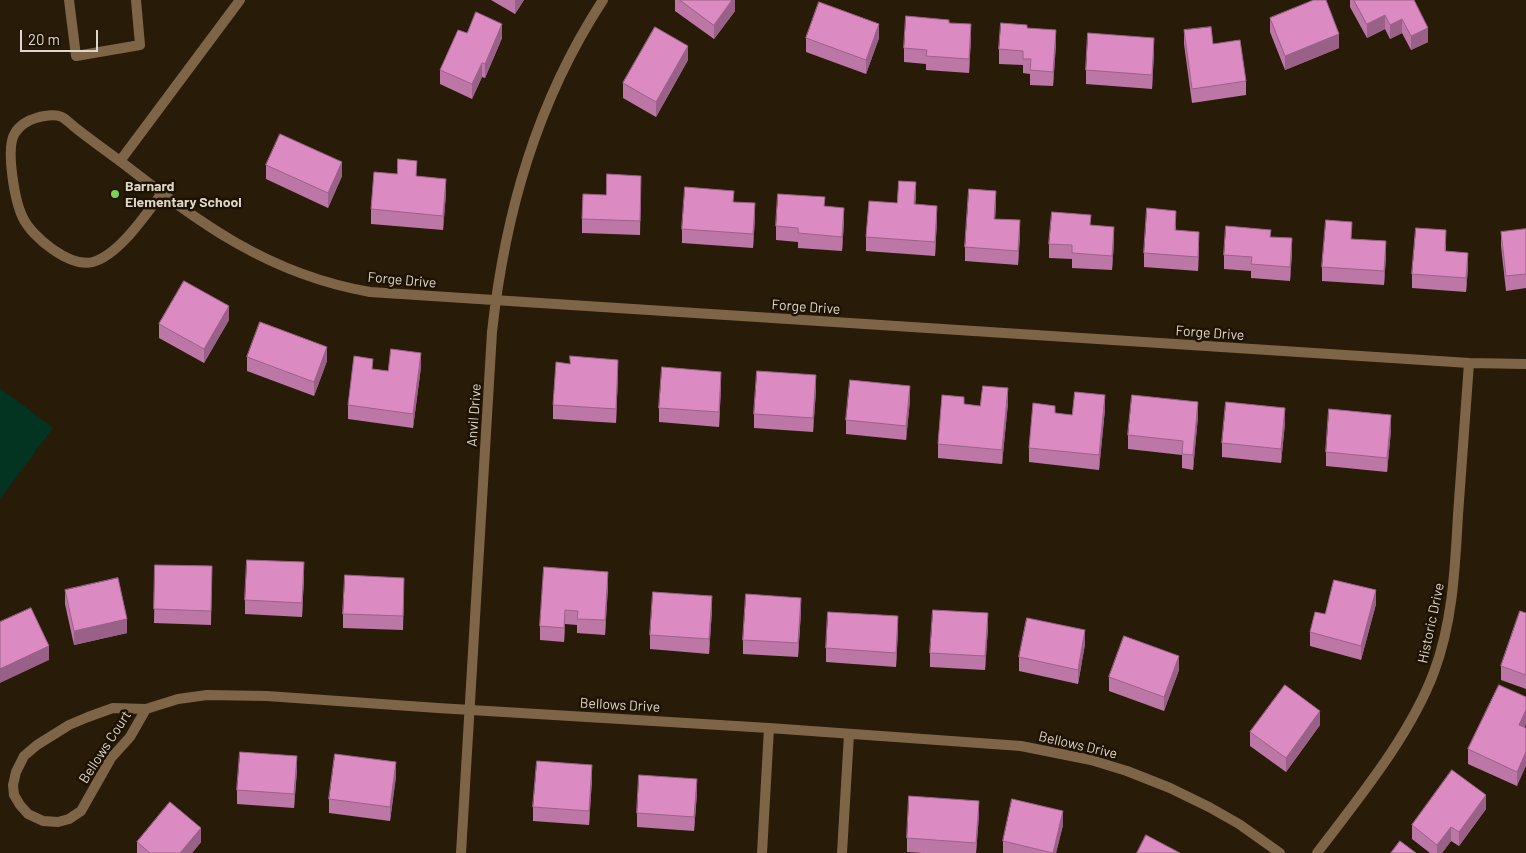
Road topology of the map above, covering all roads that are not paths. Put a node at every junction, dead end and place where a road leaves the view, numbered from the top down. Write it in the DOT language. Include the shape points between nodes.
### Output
graph roads {
  1 [pos="69,0"];
  2 [pos="136,0"];
  3 [pos="240,0"];
  4 [pos="603,0"];
  5 [pos="120,161"];
  6 [pos="162,193"];
  7 [pos="496,301"];
  8 [pos="1468,363"];
  9 [pos="1526,364"];
  10 [pos="146,709"];
  11 [pos="469,710"];
  12 [pos="769,728"];
  13 [pos="849,734"];
  14 [pos="461,853"];
  15 [pos="762,853"];
  16 [pos="842,853"];
  17 [pos="1280,853"];
  18 [pos="1317,853"];
  1 -- 2 [label="street" via="76,56 140,45"];
  3 -- 5 [label="street"];
  4 -- 7 [label="street, Anvil Drive" via="562,72 527,158 513,206"];
  5 -- 6 [label="street, Forge Drive"];
  5 -- 6 [label="street" via="62,117 44,116 28,120 14,133 10,146 18,205 32,232 65,257 93,262 110,253 128,237"];
  6 -- 7 [label="street, Forge Drive" via="254,254 313,279 370,292"];
  7 -- 8 [label="street, Forge Drive"];
  7 -- 11 [label="street, Anvil Drive"];
  8 -- 9 [label="street, Forge Drive"];
  8 -- 18 [label="street, Historic Drive" via="1454,583 1447,628 1434,672 1396,744"];
  10 -- 10 [label="street, Bellows Court" via="113,708 69,726 37,745 24,756 16,772 14,796 28,814 43,821 69,819 80,811"];
  10 -- 11 [label="street, Bellows Court" via="178,699 217,695"];
  11 -- 12 [label="street, Bellows Drive"];
  11 -- 14 [label="street, Anvil Drive"];
  12 -- 13 [label="street, Bellows Drive"];
  12 -- 15 [label="street"];
  13 -- 16 [label="street"];
  13 -- 17 [label="street, Bellows Drive" via="1021,746 1090,760 1170,788 1239,824"];
}
